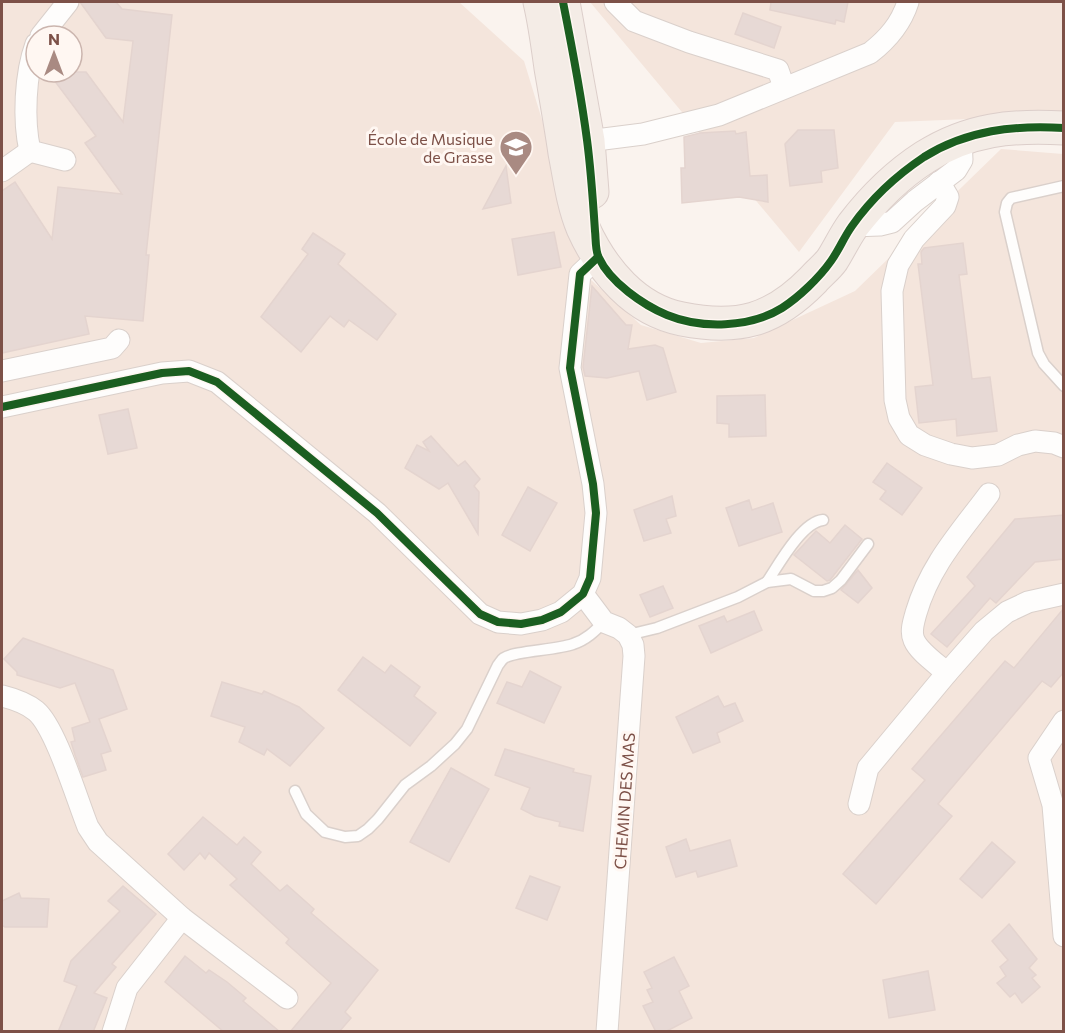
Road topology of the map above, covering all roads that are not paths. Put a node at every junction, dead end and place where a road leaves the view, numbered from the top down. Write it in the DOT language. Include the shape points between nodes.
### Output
graph roads {
  1 [pos="68,2"];
  2 [pos="615,2"];
  3 [pos="908,2"];
  4 [pos="548,5"];
  5 [pos="51,24"];
  6 [pos="29,84"];
  7 [pos="784,87"];
  8 [pos="1064,128"];
  9 [pos="961,138"];
  10 [pos="588,141"];
  11 [pos="30,151"];
  12 [pos="65,160"];
  13 [pos="2,171"];
  14 [pos="939,182"];
  15 [pos="1064,186"];
  16 [pos="852,226"];
  17 [pos="598,257"];
  18 [pos="119,340"];
  19 [pos="2,371"];
  20 [pos="1064,386"];
  21 [pos="2,407"];
  22 [pos="1064,447"];
  23 [pos="989,494"];
  24 [pos="823,520"];
  25 [pos="868,544"];
  26 [pos="767,582"];
  27 [pos="583,594"];
  28 [pos="1064,594"];
  29 [pos="604,622"];
  30 [pos="628,635"];
  31 [pos="946,673"];
  32 [pos="2,696"];
  33 [pos="1064,721"];
  34 [pos="296,791"];
  35 [pos="859,804"];
  36 [pos="182,918"];
  37 [pos="1064,936"];
  38 [pos="287,998"];
  39 [pos="113,1032"];
  40 [pos="607,1032"];
  1 -- 5 [label="street"];
  2 -- 7 [label="street" via="634,21 778,70"];
  3 -- 7 [label="street" via="898,25 870,53"];
  4 -- 10 [label="main road"];
  4 -- 17 [label="main road" via="572,193"];
  6 -- 11 [label="street" via="25,132"];
  7 -- 10 [label="street" via="719,115 643,134"];
  8 -- 9 [label="main road" via="1030,126"];
  9 -- 14 [label="street" via="962,160 956,170"];
  9 -- 16 [label="main road" via="902,173"];
  10 -- 17 [label="main road"];
  11 -- 12 [label="street"];
  11 -- 13 [label="street"];
  14 -- 16 [label="street" via="892,222"];
  14 -- 22 [label="street" via="948,197 945,206 914,239 898,266 892,291 895,400 899,418 909,435 925,445 972,458 998,455 1035,441"];
  15 -- 20 [label="lane" via="1011,198 1005,212 1038,353"];
  16 -- 17 [label="main road" via="831,261 781,308 750,321 727,324 673,318 651,309 610,274"];
  17 -- 27 [label="street" via="580,274 570,368 596,513 590,578"];
  18 -- 19 [label="street" via="112,348"];
  21 -- 27 [label="street" via="162,373 189,371 217,382 335,477 480,614 498,622 521,624 543,620 561,612"];
  23 -- 31 [label="street" via="934,568 913,626 915,644"];
  24 -- 26 [label="lane" via="808,526"];
  25 -- 26 [label="lane" via="832,588 814,591 791,579"];
  26 -- 30 [label="lane" via="657,628"];
  27 -- 29 [label="street"];
  28 -- 31 [label="street" via="1028,602 1007,612"];
  29 -- 30 [label="street"];
  29 -- 34 [label="lane" via="575,643 504,658 467,729 455,744 405,785 378,819 358,836 325,832 306,814"];
  30 -- 40 [label="street, CHEMIN DES MAS" via="634,656"];
  31 -- 35 [label="street" via="868,768"];
  32 -- 36 [label="street" via="37,712 49,727 88,827 98,842"];
  33 -- 37 [label="street" via="1039,758 1053,805"];
  36 -- 38 [label="street"];
  36 -- 39 [label="street" via="127,988"];
}
